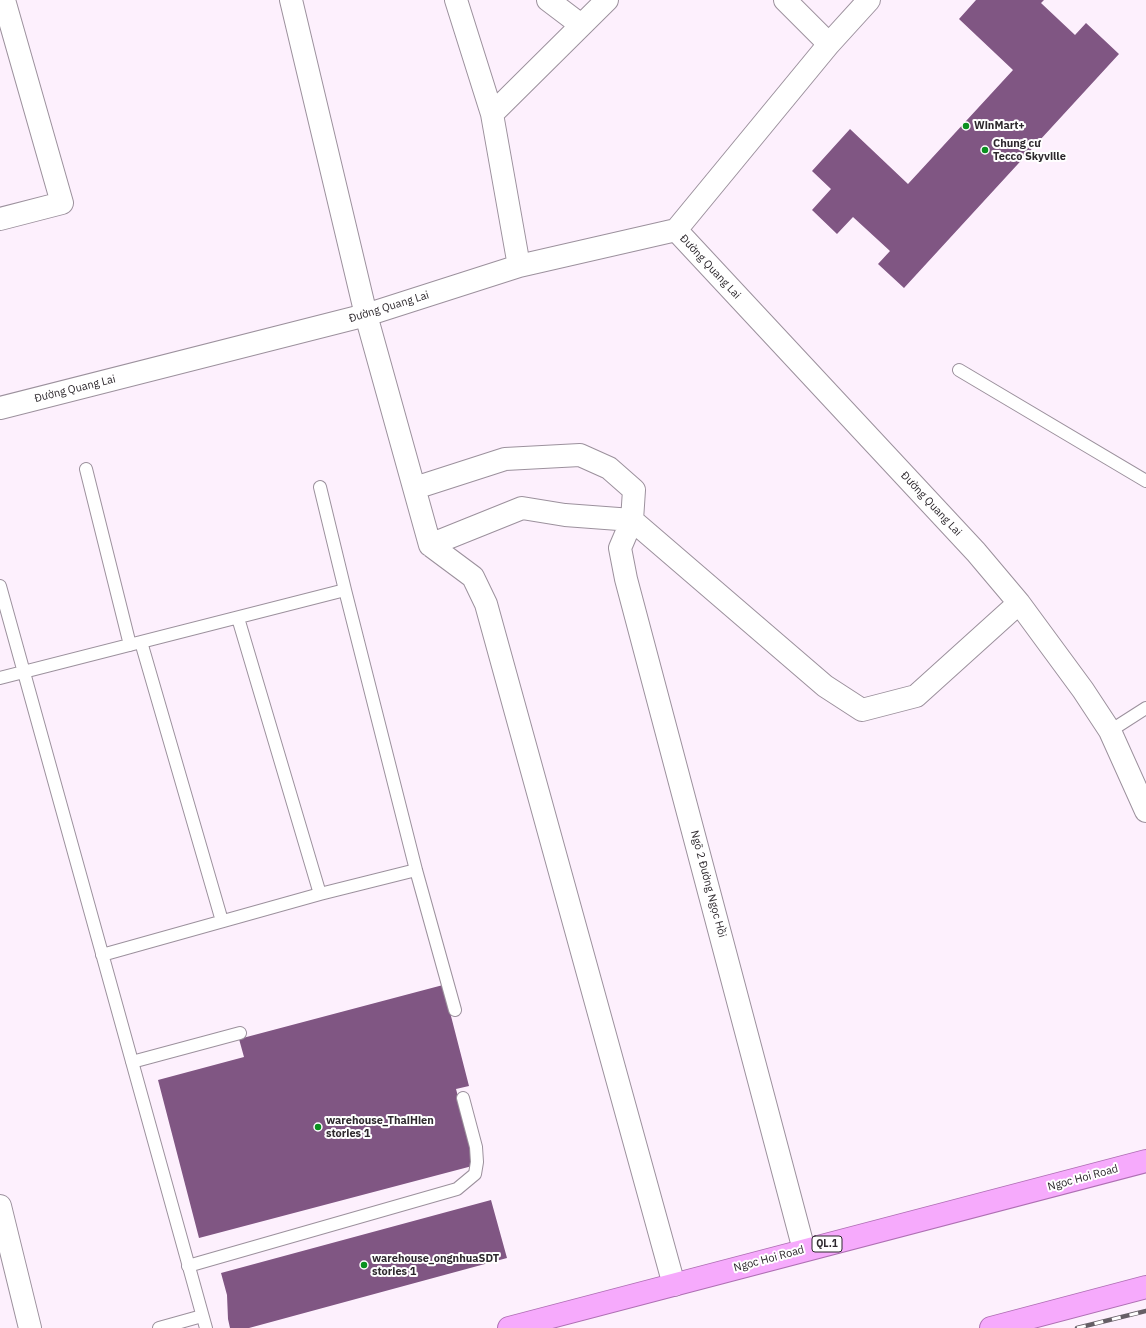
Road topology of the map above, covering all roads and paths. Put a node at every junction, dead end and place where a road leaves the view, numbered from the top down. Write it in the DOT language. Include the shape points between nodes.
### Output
graph roads {
  1 [pos="291,0"];
  2 [pos="456,0"];
  3 [pos="548,0"];
  4 [pos="607,0"];
  5 [pos="785,0"];
  6 [pos="869,0"];
  7 [pos="7,2"];
  8 [pos="581,25"];
  9 [pos="829,44"];
  10 [pos="492,114"];
  11 [pos="0,219"];
  12 [pos="676,230"];
  13 [pos="519,266"];
  14 [pos="366,315"];
  15 [pos="959,370"];
  16 [pos="0,408"];
  17 [pos="86,469"];
  18 [pos="1146,481"];
  19 [pos="320,487"];
  20 [pos="415,488"];
  21 [pos="632,520"];
  22 [pos="430,545"];
  23 [pos="0,586"];
  24 [pos="345,590"];
  25 [pos="1019,603"];
  26 [pos="238,618"];
  27 [pos="135,644"];
  28 [pos="24,672"];
  29 [pos="0,678"];
  30 [pos="1146,708"];
  31 [pos="1110,731"];
  32 [pos="1146,811"];
  33 [pos="416,870"];
  34 [pos="320,894"];
  35 [pos="222,921"];
  36 [pos="102,954"];
  37 [pos="455,1010"];
  38 [pos="240,1033"];
  39 [pos="132,1062"];
  40 [pos="463,1098"];
  41 [pos="1146,1161"];
  42 [pos="0,1206"];
  43 [pos="804,1250"];
  44 [pos="188,1266"];
  45 [pos="674,1285"];
  46 [pos="1146,1287"];
  47 [pos="202,1316"];
  48 [pos="30,1328"];
  49 [pos="159,1328"];
  50 [pos="206,1328"];
  51 [pos="509,1328"];
  52 [pos="991,1328"];
  1 -- 14 [label="street"];
  2 -- 10 [label="street"];
  3 -- 8 [label="street"];
  4 -- 8 [label="street"];
  5 -- 9 [label="street"];
  6 -- 9 [label="street"];
  7 -- 11 [label="street" via="62,203"];
  8 -- 10 [label="street"];
  9 -- 12 [label="street"];
  10 -- 13 [label="street"];
  12 -- 13 [label="street, Đường Quang Lai"];
  12 -- 25 [label="street, Đường Quang Lai" via="970,546"];
  13 -- 14 [label="street, Đường Quang Lai"];
  14 -- 16 [label="street, Đường Quang Lai"];
  14 -- 20 [label="street"];
  15 -- 18 [label="lane"];
  17 -- 27 [label="lane"];
  19 -- 24 [label="lane"];
  20 -- 21 [label="street, Ngõ 2 Đường Ngọc Hồi" via="505,459 580,455 609,468 634,490"];
  20 -- 22 [label="street"];
  21 -- 22 [label="street" via="565,515 522,508"];
  21 -- 25 [label="street" via="825,686 862,710 916,696"];
  21 -- 43 [label="street, Ngõ 2 Đường Ngọc Hồi" via="620,548 626,579"];
  22 -- 45 [label="street" via="473,577 486,604"];
  23 -- 28 [label="lane"];
  24 -- 26 [label="lane"];
  24 -- 33 [label="lane"];
  25 -- 31 [label="street, Đường Quang Lai"];
  26 -- 27 [label="lane"];
  26 -- 34 [label="lane"];
  27 -- 28 [label="lane"];
  27 -- 35 [label="lane"];
  28 -- 29 [label="lane"];
  28 -- 36 [label="lane"];
  30 -- 31 [label="lane"];
  31 -- 32 [label="street, Đường Quang Lai"];
  33 -- 34 [label="lane"];
  33 -- 37 [label="lane"];
  34 -- 35 [label="lane"];
  35 -- 36 [label="lane"];
  36 -- 39 [label="lane"];
  38 -- 39 [label="lane"];
  39 -- 44 [label="lane"];
  40 -- 44 [label="lane" via="476,1147 476,1162 475,1174 457,1189"];
  41 -- 43 [label="highway, Ngoc Hoi Road / QL.1"];
  42 -- 48 [label="street"];
  43 -- 45 [label="highway, Ngoc Hoi Road / QL.1"];
  44 -- 47 [label="lane"];
  45 -- 51 [label="highway, Ngoc Hoi Road / QL.1"];
  46 -- 52 [label="highway"];
  47 -- 49 [label="lane"];
  47 -- 50 [label="lane"];
}
